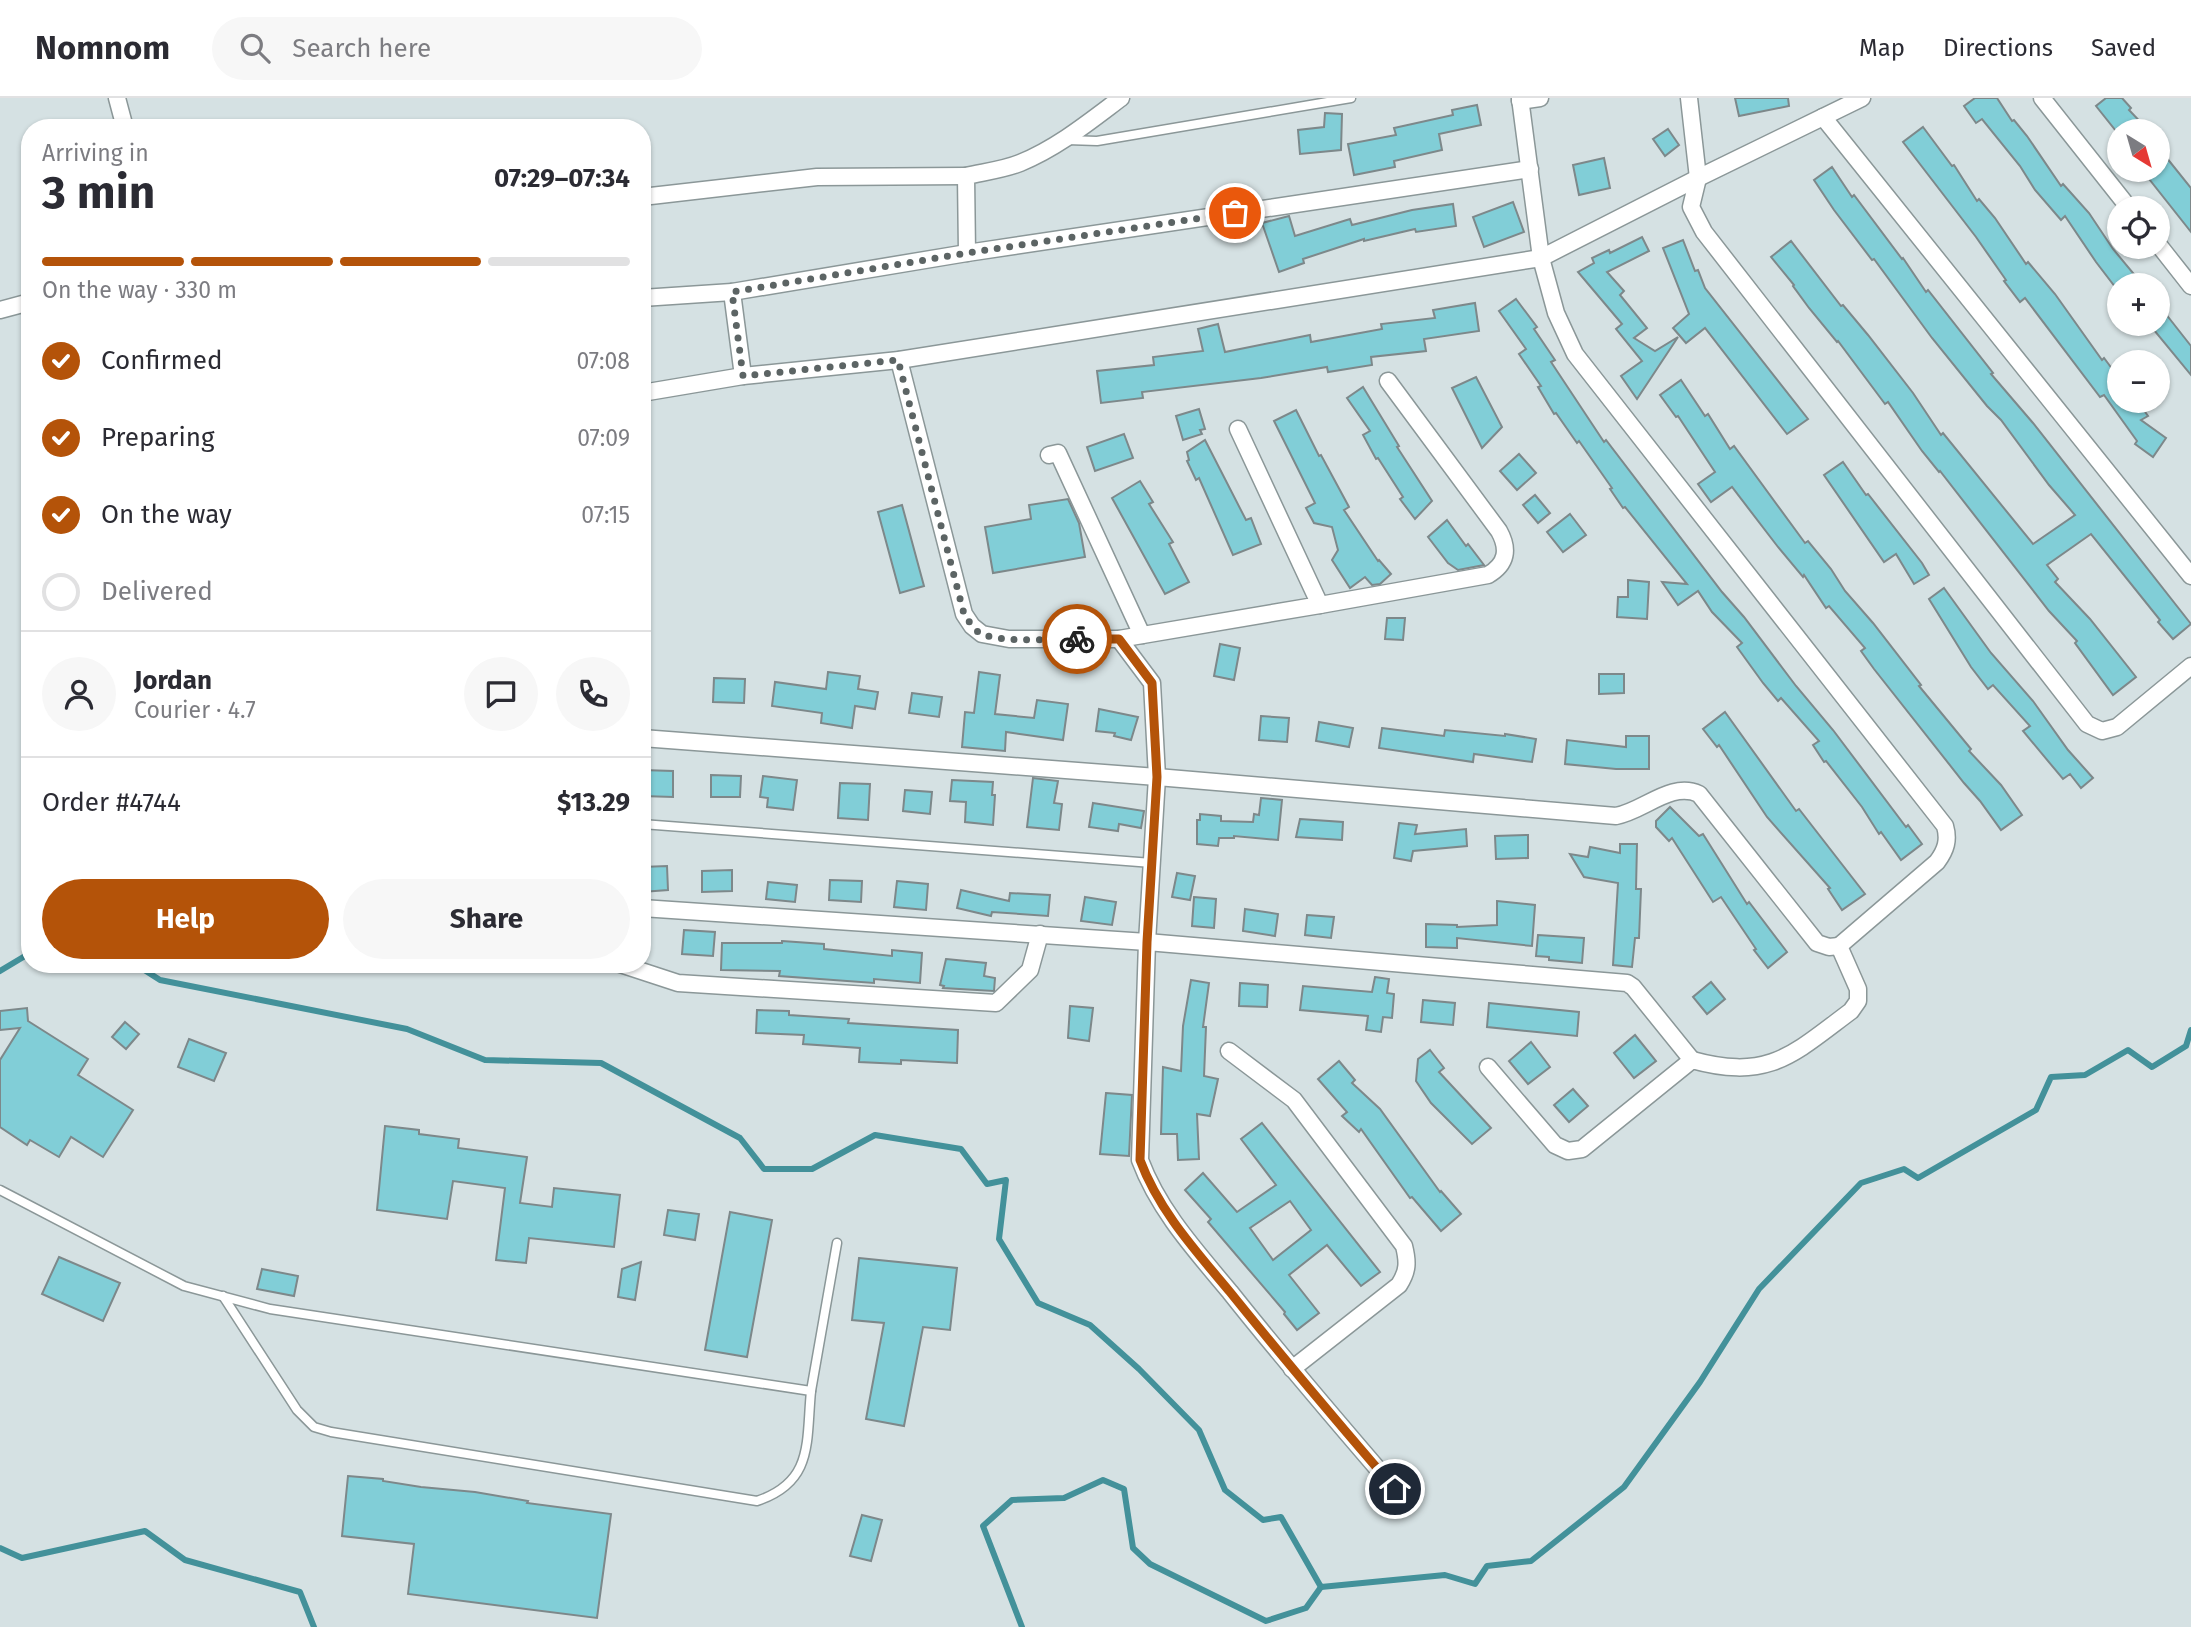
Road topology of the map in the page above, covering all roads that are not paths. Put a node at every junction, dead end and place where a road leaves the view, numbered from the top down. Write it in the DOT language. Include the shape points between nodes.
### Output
graph roads {
  1 [pos="117,98"];
  2 [pos="1121,98"];
  3 [pos="1351,98"];
  4 [pos="1540,98"];
  5 [pos="1689,98"];
  6 [pos="2042,98"];
  7 [pos="1520,99"];
  8 [pos="1858,99"];
  9 [pos="1823,117"];
  10 [pos="123,119"];
  11 [pos="1063,139"];
  12 [pos="1530,169"];
  13 [pos="966,176"];
  14 [pos="1698,178"];
  15 [pos="651,196"];
  16 [pos="2120,196"];
  17 [pos="967,253"];
  18 [pos="1541,258"];
  19 [pos="2170,259"];
  20 [pos="2191,286"];
  21 [pos="732,292"];
  22 [pos="651,297"];
  23 [pos="21,304"];
  24 [pos="0,310"];
  25 [pos="898,360"];
  26 [pos="743,376"];
  27 [pos="1388,381"];
  28 [pos="651,391"];
  29 [pos="1238,429"];
  30 [pos="1049,455"];
  31 [pos="2191,576"];
  32 [pos="1320,605"];
  33 [pos="1142,635"];
  34 [pos="1119,639"];
  35 [pos="2191,666"];
  36 [pos="651,739"];
  37 [pos="1157,777"];
  38 [pos="651,825"];
  39 [pos="1152,863"];
  40 [pos="651,909"];
  41 [pos="1040,934"];
  42 [pos="1147,942"];
  43 [pos="1839,946"];
  44 [pos="647,973"];
  45 [pos="1229,1051"];
  46 [pos="1692,1060"];
  47 [pos="1488,1067"];
  48 [pos="0,1190"];
  49 [pos="837,1243"];
  50 [pos="222,1296"];
  51 [pos="1292,1369"];
  52 [pos="811,1391"];
  53 [pos="1395,1489"];
  1 -- 10 [label="street"];
  2 -- 11 [label="street"];
  3 -- 11 [label="lane" via="1097,141"];
  4 -- 7 [label="street"];
  5 -- 14 [label="street"];
  6 -- 16 [label="street"];
  7 -- 12 [label="street"];
  8 -- 9 [label="street"];
  9 -- 14 [label="street"];
  9 -- 31 [label="street"];
  11 -- 13 [label="street" via="1017,164"];
  12 -- 17 [label="street"];
  12 -- 18 [label="street"];
  13 -- 15 [label="street" via="817,177"];
  13 -- 17 [label="street"];
  14 -- 18 [label="street"];
  14 -- 35 [label="street" via="1691,207 1715,248 2087,724 2102,731 2117,727"];
  17 -- 21 [label="street"];
  18 -- 25 [label="street"];
  18 -- 43 [label="street" via="1556,313 1575,354 1945,826 1946,846 1937,862"];
  19 -- 20 [label="street"];
  21 -- 22 [label="street"];
  21 -- 26 [label="street"];
  23 -- 24 [label="street"];
  25 -- 26 [label="street"];
  25 -- 34 [label="street" via="964,614 972,625 982,634 1010,639"];
  26 -- 28 [label="street"];
  27 -- 32 [label="street" via="1499,531 1506,553 1488,575"];
  29 -- 32 [label="street"];
  30 -- 33 [label="street" via="1058,453"];
  32 -- 33 [label="street"];
  33 -- 34 [label="street"];
  34 -- 37 [label="street" via="1152,683"];
  36 -- 37 [label="street"];
  37 -- 39 [label="street"];
  37 -- 43 [label="street" via="1616,816 1671,792 1690,790 1699,794 1817,943"];
  38 -- 39 [label="lane"];
  39 -- 42 [label="street"];
  40 -- 41 [label="street"];
  41 -- 42 [label="street"];
  41 -- 44 [label="street" via="1030,970 996,1003 678,983"];
  42 -- 46 [label="street" via="1627,983"];
  42 -- 51 [label="street" via="1140,1160 1172,1221"];
  43 -- 46 [label="street" via="1858,989 1858,1001 1851,1011 1781,1061 1739,1069"];
  45 -- 51 [label="street" via="1294,1100 1404,1246 1408,1260 1399,1285"];
  46 -- 47 [label="street" via="1575,1151 1555,1145"];
  48 -- 50 [label="lane" via="184,1286"];
  49 -- 52 [label="lane"];
  50 -- 52 [label="lane" via="270,1309"];
  50 -- 52 [label="lane" via="297,1410 314,1427 757,1501 790,1485 799,1470 805,1456"];
  51 -- 53 [label="street"];
}
